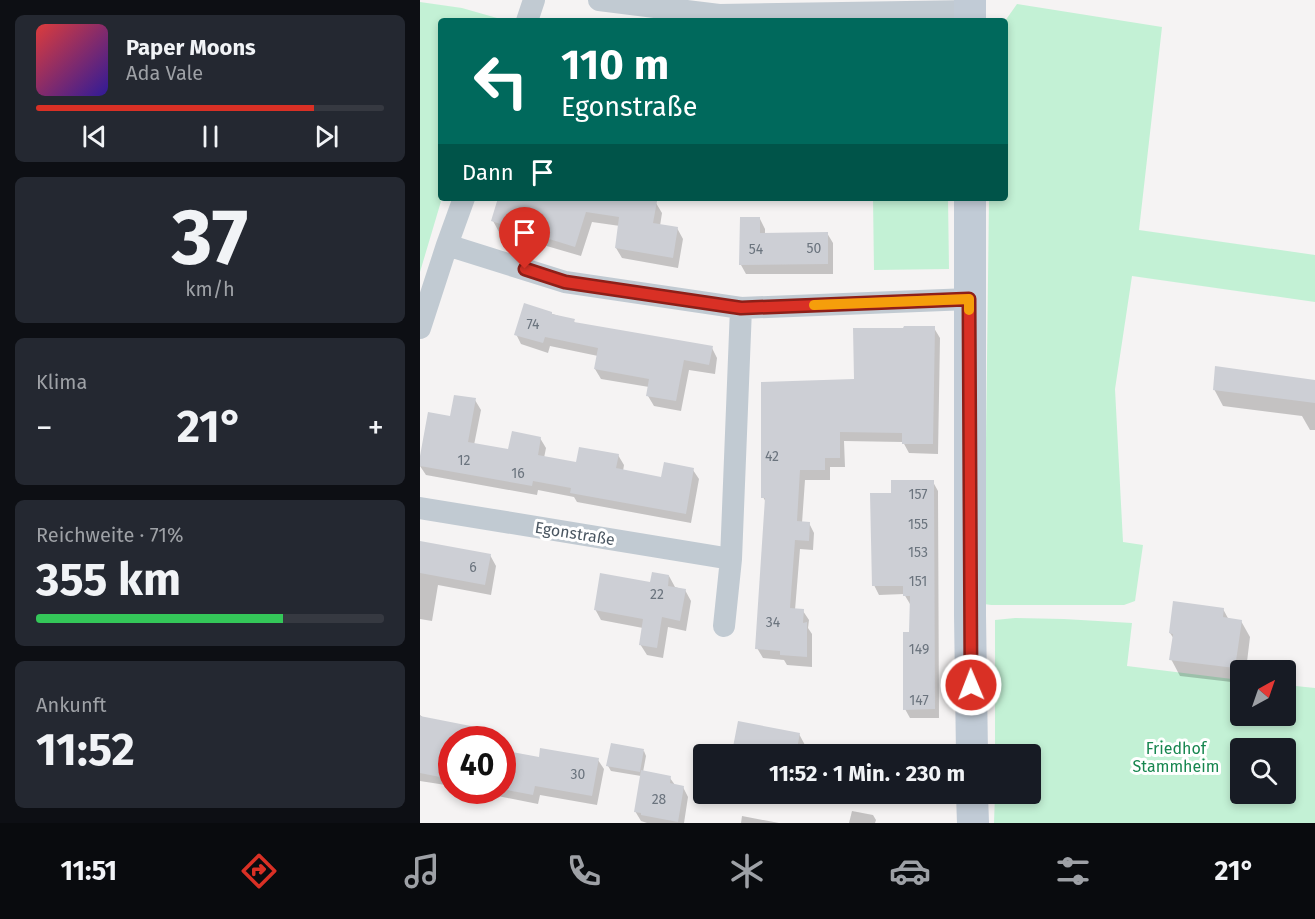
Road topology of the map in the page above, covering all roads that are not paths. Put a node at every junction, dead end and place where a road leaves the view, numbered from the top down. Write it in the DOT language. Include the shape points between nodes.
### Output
graph roads {
  1 [pos="534,0"];
  2 [pos="599,0"];
  3 [pos="970,11"];
  4 [pos="527,18"];
  5 [pos="463,201"];
  6 [pos="970,201"];
  7 [pos="447,245"];
  8 [pos="969,299"];
  9 [pos="741,308"];
  10 [pos="420,328"];
  11 [pos="420,508"];
  12 [pos="731,559"];
  13 [pos="724,626"];
  14 [pos="972,744"];
  15 [pos="972,804"];
  16 [pos="973,823"];
  1 -- 4 [label="street"];
  2 -- 3 [label="street" via="719,15"];
  5 -- 7 [label="street"];
  6 -- 8 [label="street"];
  7 -- 9 [label="street" via="565,282"];
  7 -- 10 [label="street"];
  8 -- 9 [label="street"];
  8 -- 14 [label="street"];
  9 -- 12 [label="street"];
  11 -- 12 [label="street, Egonstraße"];
  12 -- 13 [label="street"];
  15 -- 16 [label="street"];
}
